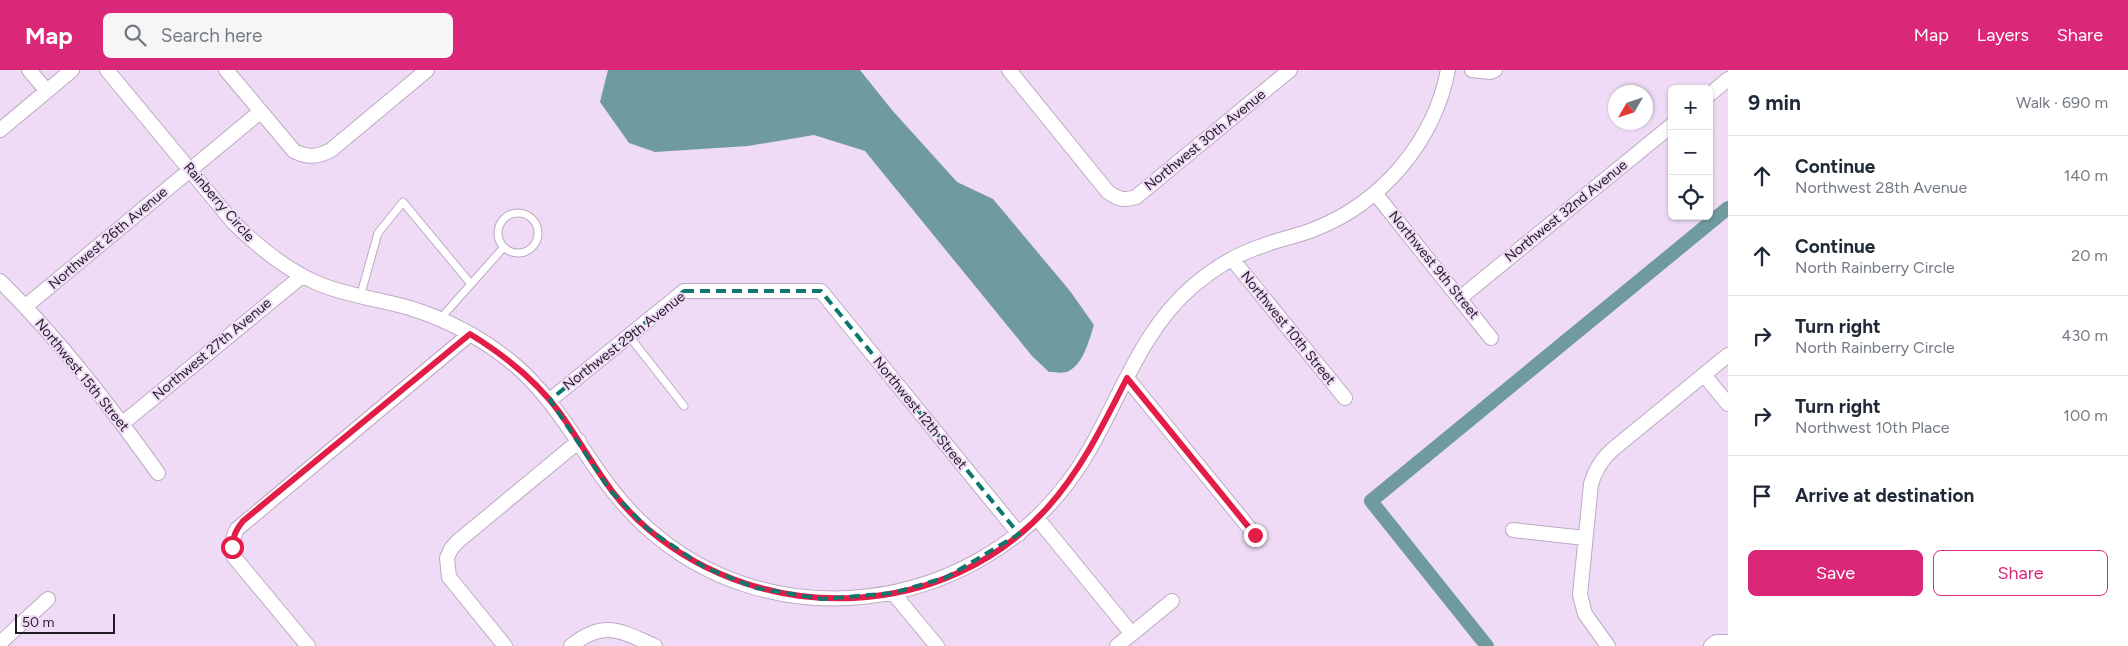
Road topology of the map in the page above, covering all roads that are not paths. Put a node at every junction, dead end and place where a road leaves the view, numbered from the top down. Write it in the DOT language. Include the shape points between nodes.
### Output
graph roads {
  1 [pos="29,70"];
  2 [pos="72,70"];
  3 [pos="107,70"];
  4 [pos="226,70"];
  5 [pos="427,70"];
  6 [pos="1009,70"];
  7 [pos="1290,70"];
  8 [pos="1448,70"];
  9 [pos="1472,70"];
  10 [pos="1495,70"];
  11 [pos="1728,79"];
  12 [pos="47,91"];
  13 [pos="1713,92"];
  14 [pos="260,112"];
  15 [pos="1668,128"];
  16 [pos="0,130"];
  17 [pos="190,170"];
  18 [pos="1375,193"];
  19 [pos="504,247"];
  20 [pos="1232,259"];
  21 [pos="302,276"];
  22 [pos="0,281"];
  23 [pos="472,284"];
  24 [pos="821,291"];
  25 [pos="360,297"];
  26 [pos="1460,298"];
  27 [pos="26,306"];
  28 [pos="440,319"];
  29 [pos="470,334"];
  30 [pos="629,336"];
  31 [pos="1491,338"];
  32 [pos="1728,355"];
  33 [pos="1704,375"];
  34 [pos="1127,378"];
  35 [pos="1345,398"];
  36 [pos="550,400"];
  37 [pos="1728,404"];
  38 [pos="684,406"];
  39 [pos="123,423"];
  40 [pos="578,441"];
  41 [pos="158,473"];
  42 [pos="1037,518"];
  43 [pos="1513,530"];
  44 [pos="1019,534"];
  45 [pos="1255,535"];
  46 [pos="1585,538"];
  47 [pos="893,593"];
  48 [pos="48,599"];
  49 [pos="1172,601"];
  50 [pos="1132,634"];
  51 [pos="1728,642"];
  52 [pos="0,644"];
  53 [pos="308,646"];
  54 [pos="505,646"];
  55 [pos="571,646"];
  56 [pos="655,646"];
  57 [pos="937,646"];
  58 [pos="1117,646"];
  59 [pos="1608,646"];
  60 [pos="1711,646"];
  1 -- 12 [label="street"];
  2 -- 12 [label="street"];
  3 -- 17 [label="street, Rainberry Circle"];
  4 -- 14 [label="street"];
  5 -- 14 [label="street" via="322,155 303,156 294,151"];
  6 -- 7 [label="street, Northwest 30th Avenue" via="1108,192 1126,200 1136,197"];
  8 -- 18 [label="street, Rainberry Circle" via="1438,107 1425,133 1397,173"];
  9 -- 10 [label="street"];
  11 -- 13 [label="street"];
  12 -- 16 [label="street"];
  14 -- 17 [label="street, Northwest 26th Avenue"];
  15 -- 26 [label="street, Northwest 32nd Avenue"];
  17 -- 21 [label="street, Rainberry Circle" via="233,222 256,244"];
  17 -- 27 [label="street, Northwest 26th Avenue"];
  18 -- 20 [label="street, Rainberry Circle" via="1341,217"];
  18 -- 26 [label="street, Northwest 9th Street"];
  19 -- 19 [label="lane" via="515,253 532,248 538,237 533,220 522,214 504,219 499,230"];
  19 -- 23 [label="lane"];
  20 -- 34 [label="street, Rainberry Circle" via="1191,288 1170,309 1152,332"];
  20 -- 35 [label="street, Northwest 10th Street"];
  21 -- 25 [label="street, Rainberry Circle"];
  21 -- 39 [label="street, Northwest 27th Avenue"];
  22 -- 27 [label="street, Northwest 15th Street"];
  23 -- 25 [label="lane" via="403,202 378,232"];
  23 -- 28 [label="lane"];
  24 -- 30 [label="street, Northwest 29th Avenue" via="684,291"];
  24 -- 44 [label="street, Northwest 12th Street"];
  25 -- 28 [label="street, Rainberry Circle"];
  26 -- 31 [label="street, Northwest 9th Street"];
  27 -- 39 [label="street, Northwest 15th Street"];
  28 -- 29 [label="street, Rainberry Circle"];
  29 -- 36 [label="street, Rainberry Circle" via="511,362"];
  29 -- 53 [label="street" via="237,528 232,547 234,557"];
  30 -- 36 [label="street, Northwest 29th Avenue"];
  30 -- 38 [label="lane"];
  32 -- 33 [label="street"];
  33 -- 37 [label="street"];
  33 -- 46 [label="street" via="1601,461 1591,484"];
  34 -- 42 [label="street, Rainberry Circle" via="1082,462"];
  34 -- 45 [label="street"];
  36 -- 40 [label="street, Rainberry Circle"];
  39 -- 41 [label="street, Northwest 15th Street"];
  40 -- 47 [label="street, Rainberry Circle" via="624,506 675,550 704,567 756,588 789,595 822,599"];
  40 -- 54 [label="street" via="451,549 447,558 449,577"];
  42 -- 44 [label="street, Rainberry Circle"];
  42 -- 50 [label="street"];
  43 -- 46 [label="street"];
  44 -- 47 [label="street, Rainberry Circle" via="978,562 947,577"];
  46 -- 59 [label="street" via="1582,605 1590,623"];
  47 -- 57 [label="street"];
  48 -- 52 [label="street"];
  49 -- 50 [label="street"];
  50 -- 58 [label="street"];
  51 -- 60 [label="street" via="1716,642"];
  55 -- 56 [label="street" via="584,635 604,629 625,633"];
}
